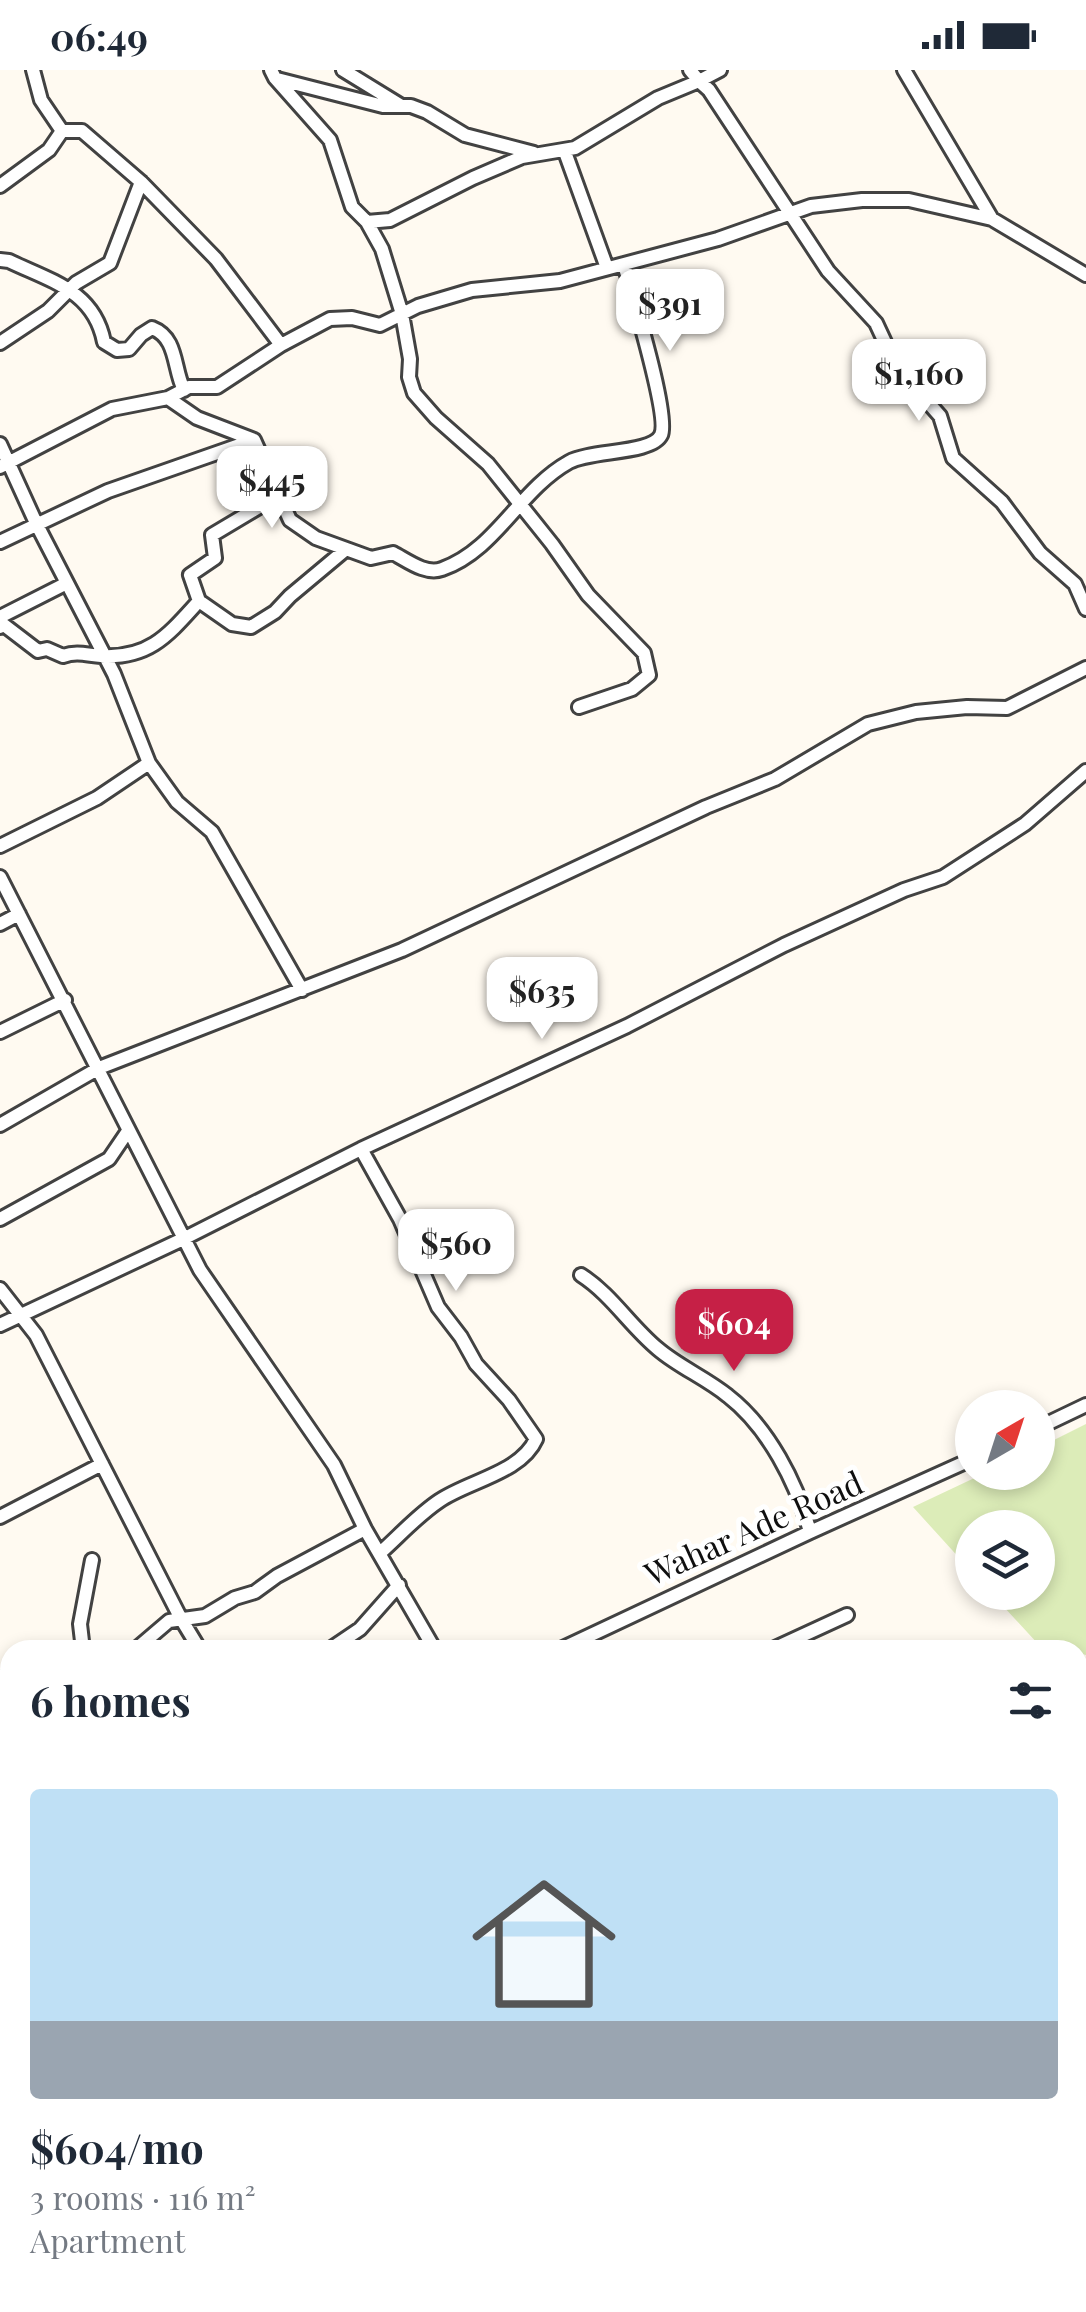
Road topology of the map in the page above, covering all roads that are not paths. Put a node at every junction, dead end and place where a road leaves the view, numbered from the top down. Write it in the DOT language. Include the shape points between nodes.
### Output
graph roads {
  1 [pos="33,70"];
  2 [pos="343,70"];
  3 [pos="720,70"];
  4 [pos="904,70"];
  5 [pos="273,74"];
  6 [pos="694,75"];
  7 [pos="402,106"];
  8 [pos="62,132"];
  9 [pos="565,152"];
  10 [pos="536,154"];
  11 [pos="141,182"];
  12 [pos="0,186"];
  13 [pos="790,214"];
  14 [pos="992,219"];
  15 [pos="367,222"];
  16 [pos="0,260"];
  17 [pos="624,264"];
  18 [pos="606,268"];
  19 [pos="1086,276"];
  20 [pos="69,290"];
  21 [pos="402,314"];
  22 [pos="0,343"];
  23 [pos="281,345"];
  24 [pos="184,390"];
  25 [pos="168,398"];
  26 [pos="254,440"];
  27 [pos="0,444"];
  28 [pos="5,465"];
  29 [pos="279,495"];
  30 [pos="519,502"];
  31 [pos="36,524"];
  32 [pos="0,542"];
  33 [pos="345,550"];
  34 [pos="67,582"];
  35 [pos="1080,582"];
  36 [pos="199,601"];
  37 [pos="1086,608"];
  38 [pos="0,617"];
  39 [pos="0,627"];
  40 [pos="105,656"];
  41 [pos="1086,668"];
  42 [pos="578,708"];
  43 [pos="148,763"];
  44 [pos="1086,771"];
  45 [pos="0,846"];
  46 [pos="0,876"];
  47 [pos="19,914"];
  48 [pos="0,924"];
  49 [pos="302,990"];
  50 [pos="66,1000"];
  51 [pos="0,1032"];
  52 [pos="99,1068"];
  53 [pos="0,1125"];
  54 [pos="128,1131"];
  55 [pos="361,1150"];
  56 [pos="0,1220"];
  57 [pos="184,1239"];
  58 [pos="581,1274"];
  59 [pos="0,1289"];
  60 [pos="19,1315"];
  61 [pos="0,1324"];
  62 [pos="1086,1404"];
  63 [pos="1055,1420"];
  64 [pos="102,1464"];
  65 [pos="955,1467"];
  66 [pos="0,1517"];
  67 [pos="364,1528"];
  68 [pos="810,1532"];
  69 [pos="380,1553"];
  70 [pos="92,1560"];
  71 [pos="400,1584"];
  72 [pos="846,1615"];
  73 [pos="180,1617"];
  74 [pos="82,1640"];
  75 [pos="147,1640"];
  76 [pos="194,1640"];
  77 [pos="343,1640"];
  78 [pos="430,1640"];
  79 [pos="581,1640"];
  80 [pos="792,1640"];
  1 -- 8 [label="street"];
  2 -- 7 [label="street"];
  3 -- 6 [label="street"];
  4 -- 14 [label="street"];
  5 -- 7 [label="street"];
  5 -- 15 [label="street" via="330,140 352,207"];
  6 -- 9 [label="street"];
  6 -- 13 [label="street"];
  7 -- 10 [label="street" via="427,112 465,135"];
  8 -- 11 [label="street" via="82,131"];
  8 -- 12 [label="street" via="49,150"];
  9 -- 10 [label="street"];
  9 -- 18 [label="street"];
  10 -- 15 [label="street" via="390,220"];
  11 -- 20 [label="street" via="110,263"];
  11 -- 23 [label="street" via="216,259"];
  13 -- 14 [label="street" via="887,199"];
  13 -- 17 [label="street"];
  13 -- 35 [label="street" via="828,271 876,323 896,366 940,416 953,458 1002,502 1040,552"];
  14 -- 19 [label="street"];
  15 -- 21 [label="street"];
  16 -- 20 [label="street"];
  17 -- 18 [label="street"];
  17 -- 30 [label="street" via="664,430 646,446 572,460"];
  18 -- 21 [label="street" via="560,281 472,290"];
  20 -- 22 [label="street"];
  20 -- 24 [label="street" via="94,311 104,342 117,350 129,350 152,328 163,332"];
  21 -- 23 [label="street" via="380,325 330,319"];
  21 -- 30 [label="street" via="414,393"];
  23 -- 24 [label="street" via="217,386"];
  24 -- 25 [label="street"];
  25 -- 26 [label="street" via="197,418"];
  25 -- 28 [label="street" via="112,409"];
  26 -- 29 [label="street"];
  26 -- 31 [label="street"];
  27 -- 28 [label="street"];
  28 -- 31 [label="street"];
  29 -- 33 [label="street" via="290,520"];
  29 -- 36 [label="street" via="212,536 216,558 190,575"];
  30 -- 33 [label="street" via="481,550 436,571 393,553 371,558"];
  30 -- 42 [label="street" via="588,596 644,653 649,675 632,689"];
  31 -- 32 [label="street"];
  31 -- 34 [label="street"];
  33 -- 36 [label="street" via="251,626 232,624"];
  34 -- 38 [label="street"];
  34 -- 40 [label="street"];
  35 -- 37 [label="street"];
  36 -- 40 [label="street" via="149,649"];
  39 -- 40 [label="street" via="38,651"];
  40 -- 43 [label="street"];
  41 -- 49 [label="street" via="1007,708 916,712 868,724 775,780"];
  43 -- 45 [label="street" via="97,798"];
  43 -- 49 [label="street" via="177,802 212,832"];
  44 -- 55 [label="street" via="1025,824 943,877 784,945"];
  46 -- 47 [label="street"];
  47 -- 48 [label="street"];
  47 -- 50 [label="street"];
  49 -- 52 [label="street"];
  50 -- 51 [label="street"];
  50 -- 52 [label="street"];
  52 -- 53 [label="street"];
  52 -- 54 [label="street"];
  54 -- 56 [label="street" via="108,1159"];
  54 -- 57 [label="street"];
  55 -- 57 [label="street"];
  55 -- 69 [label="street" via="438,1307 536,1439 518,1461 438,1501"];
  57 -- 60 [label="street"];
  57 -- 67 [label="street" via="334,1465"];
  58 -- 68 [label="street" via="662,1353 726,1393 764,1433"];
  59 -- 60 [label="street"];
  60 -- 61 [label="street"];
  60 -- 64 [label="street" via="36,1335"];
  62 -- 63 [label="street"];
  64 -- 66 [label="street"];
  64 -- 73 [label="street"];
  65 -- 68 [label="street, Wahar Ade Road"];
  67 -- 69 [label="street"];
  67 -- 73 [label="street" via="255,1592 205,1616"];
  68 -- 79 [label="street, Wahar Ade Road"];
  69 -- 71 [label="street"];
  70 -- 74 [label="street"];
  71 -- 77 [label="street"];
  71 -- 78 [label="street"];
  72 -- 80 [label="street"];
  73 -- 75 [label="street"];
  73 -- 76 [label="street"];
}
